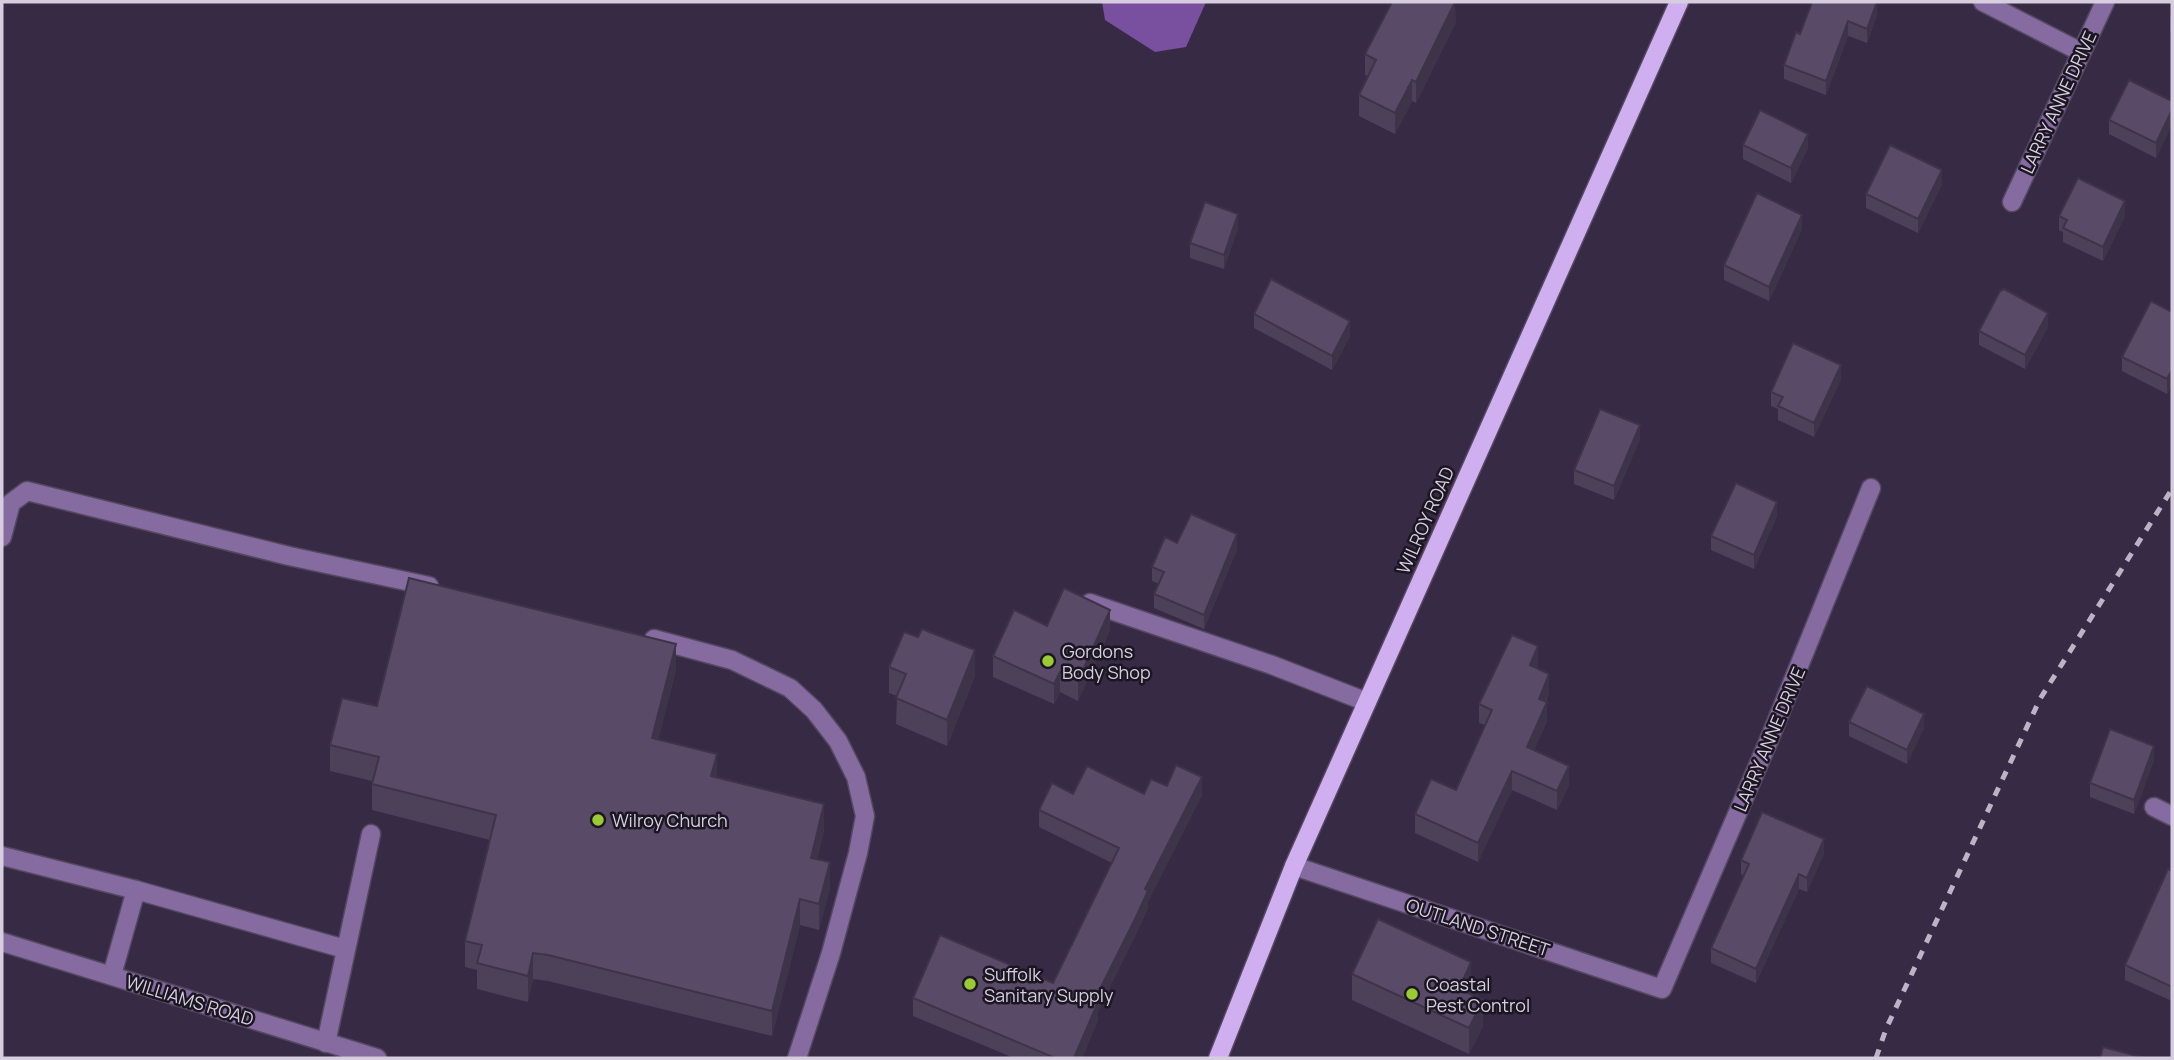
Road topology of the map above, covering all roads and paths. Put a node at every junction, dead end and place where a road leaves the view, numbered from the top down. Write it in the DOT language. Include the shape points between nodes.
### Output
graph roads {
  1 [pos="1679,2"];
  2 [pos="1983,2"];
  3 [pos="2105,2"];
  4 [pos="2081,51"];
  5 [pos="2012,202"];
  6 [pos="1871,488"];
  7 [pos="2,537"];
  8 [pos="450,591"];
  9 [pos="1077,598"];
  10 [pos="636,635"];
  11 [pos="1367,702"];
  12 [pos="2154,807"];
  13 [pos="2172,816"];
  14 [pos="371,834"];
  15 [pos="2,856"];
  16 [pos="1294,866"];
  17 [pos="136,890"];
  18 [pos="2,942"];
  19 [pos="345,949"];
  20 [pos="112,975"];
  21 [pos="1662,989"];
  22 [pos="326,1043"];
  23 [pos="377,1058"];
  24 [pos="797,1058"];
  25 [pos="1218,1058"];
  1 -- 11 [label="main road, WILROY ROAD"];
  2 -- 4 [label="street"];
  3 -- 4 [label="street, LARRY ANNE DRIVE"];
  4 -- 5 [label="street, LARRY ANNE DRIVE"];
  6 -- 21 [label="street, LARRY ANNE DRIVE"];
  7 -- 8 [label="street" via="10,503 27,491"];
  9 -- 11 [label="street"];
  10 -- 24 [label="street" via="732,660 790,688 838,741 856,777 865,816 858,853"];
  11 -- 16 [label="main road, WILROY ROAD"];
  12 -- 13 [label="street"];
  14 -- 19 [label="street"];
  15 -- 17 [label="street"];
  16 -- 21 [label="street, OUTLAND STREET"];
  16 -- 25 [label="main road, WILROY ROAD"];
  17 -- 19 [label="street"];
  17 -- 20 [label="street"];
  18 -- 20 [label="street, WILLIAMS ROAD"];
  19 -- 22 [label="street"];
  20 -- 22 [label="street, WILLIAMS ROAD"];
  22 -- 23 [label="street, WILLIAMS ROAD"];
}
